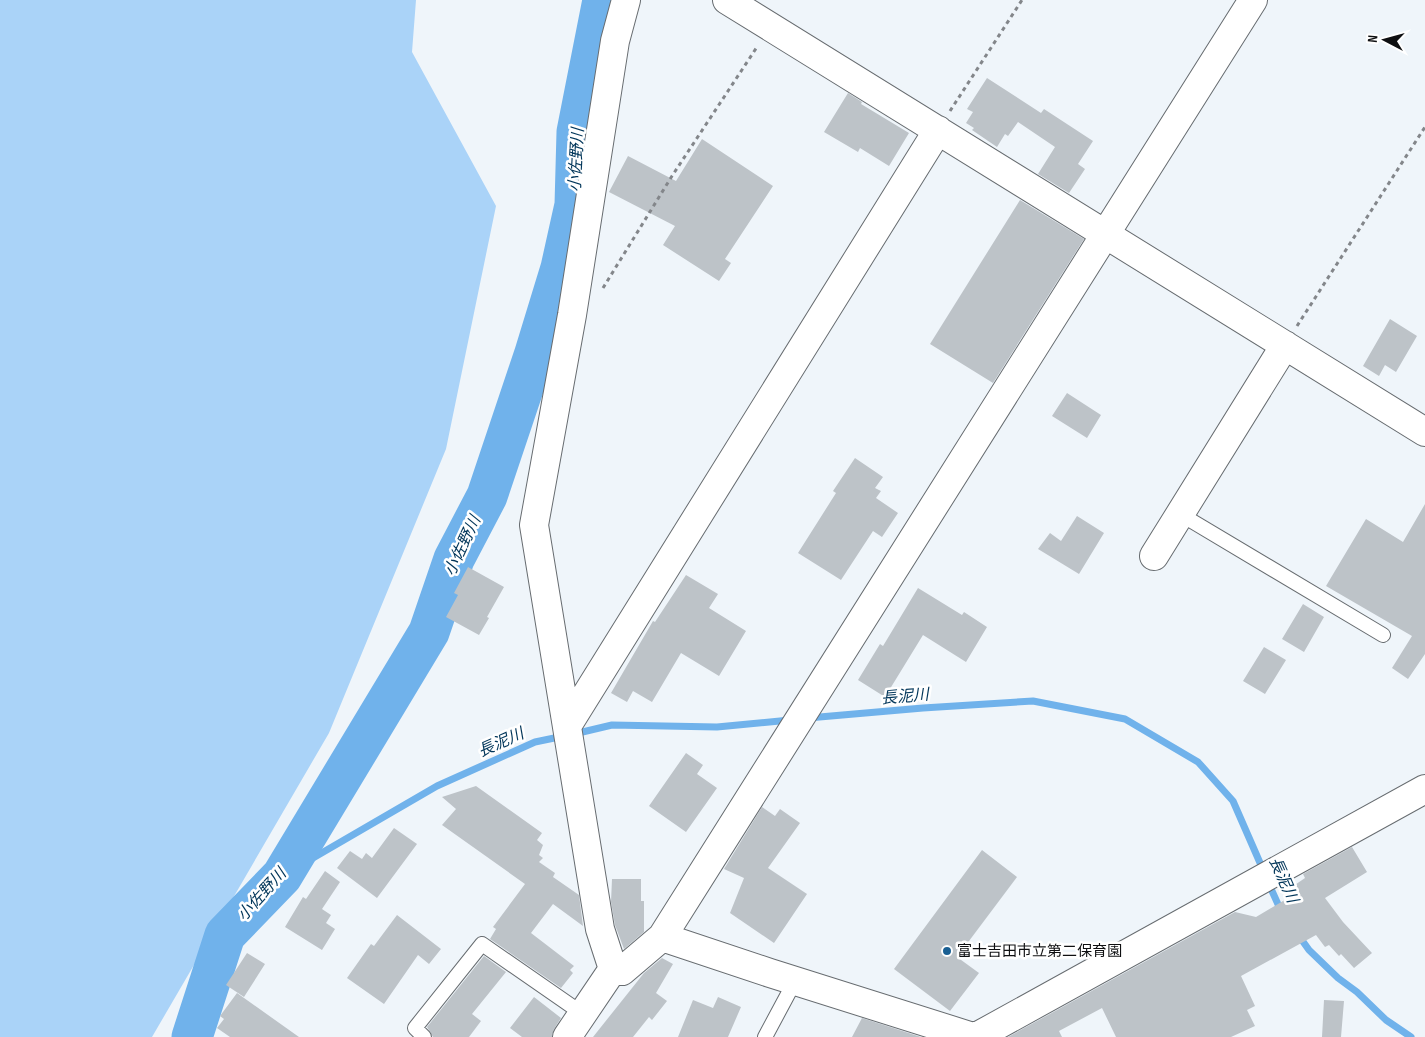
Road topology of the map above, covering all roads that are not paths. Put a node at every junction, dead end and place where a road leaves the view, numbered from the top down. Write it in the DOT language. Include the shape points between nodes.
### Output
graph roads {
  1 [pos="626,0"];
  2 [pos="727,0"];
  3 [pos="1253,0"];
  4 [pos="938,130"];
  5 [pos="1106,234"];
  6 [pos="1285,345"];
  7 [pos="1425,432"];
  8 [pos="1180,514"];
  9 [pos="1154,556"];
  10 [pos="1383,635"];
  11 [pos="567,726"];
  12 [pos="1425,789"];
  13 [pos="662,937"];
  14 [pos="613,969"];
  15 [pos="795,981"];
  16 [pos="583,1014"];
  17 [pos="421,1036"];
  18 [pos="567,1037"];
  19 [pos="765,1037"];
  20 [pos="974,1037"];
  1 -- 11 [label="street" via="615,41 572,315 534,525"];
  2 -- 4 [label="street"];
  3 -- 5 [label="street"];
  4 -- 5 [label="street"];
  4 -- 11 [label="street"];
  5 -- 6 [label="street"];
  5 -- 13 [label="street"];
  6 -- 7 [label="street"];
  6 -- 8 [label="street"];
  8 -- 9 [label="street"];
  8 -- 10 [label="lane"];
  11 -- 14 [label="street" via="600,929"];
  12 -- 20 [label="street"];
  13 -- 14 [label="street" via="622,971"];
  13 -- 15 [label="street"];
  14 -- 16 [label="street"];
  15 -- 19 [label="lane"];
  15 -- 20 [label="street"];
  16 -- 17 [label="lane" via="482,944 415,1028"];
  16 -- 18 [label="street"];
}
